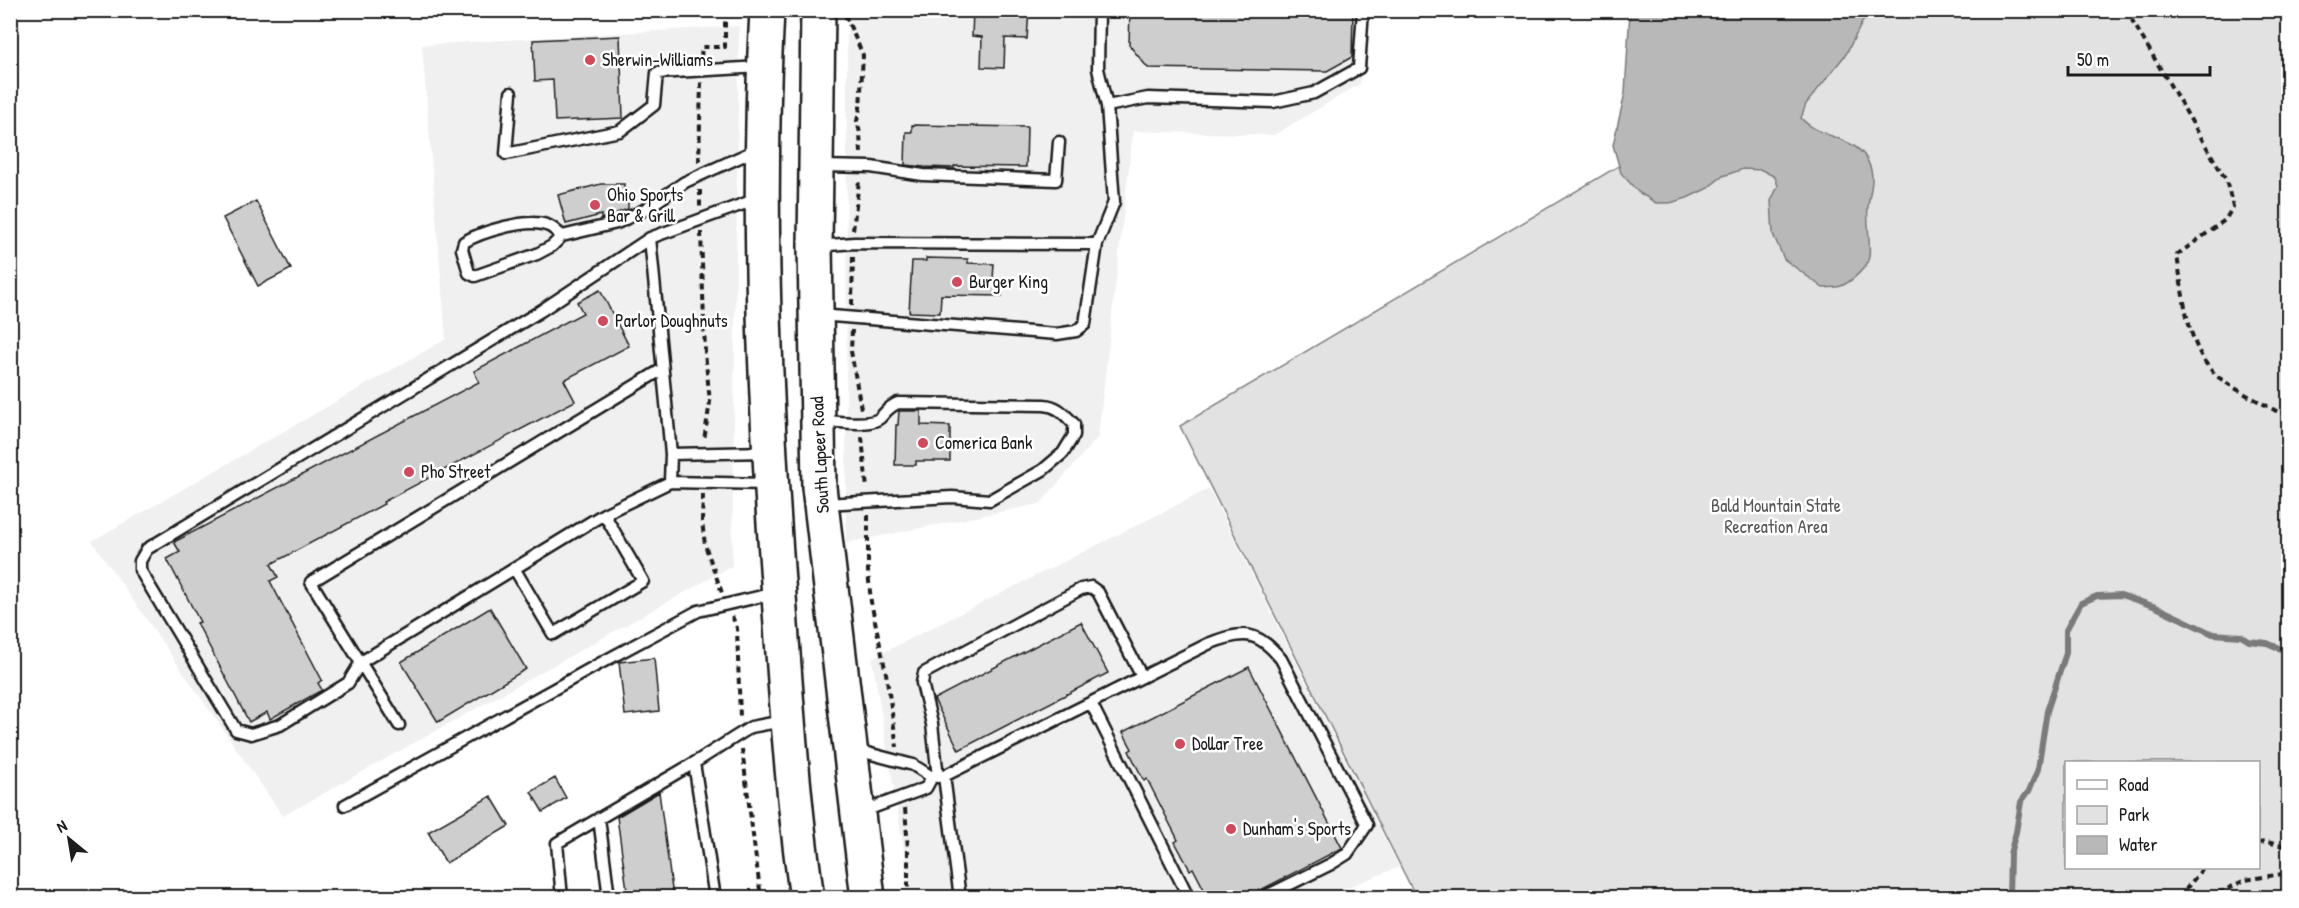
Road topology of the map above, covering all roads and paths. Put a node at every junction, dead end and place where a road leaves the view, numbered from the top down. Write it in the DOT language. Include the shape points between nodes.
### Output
graph roads {
  1 [pos="767,10"];
  2 [pos="818,10"];
  3 [pos="844,10"];
  4 [pos="1099,10"];
  5 [pos="1363,10"];
  6 [pos="2126,10"];
  7 [pos="764,67"];
  8 [pos="511,93"];
  9 [pos="1107,106"];
  10 [pos="1059,142"];
  11 [pos="763,147"];
  12 [pos="816,166"];
  13 [pos="860,166"];
  14 [pos="763,196"];
  15 [pos="562,236"];
  16 [pos="650,238"];
  17 [pos="854,243"];
  18 [pos="1096,244"];
  19 [pos="814,246"];
  20 [pos="816,315"];
  21 [pos="852,318"];
  22 [pos="661,370"];
  23 [pos="2289,416"];
  24 [pos="818,421"];
  25 [pos="862,423"];
  26 [pos="769,452"];
  27 [pos="671,454"];
  28 [pos="670,482"];
  29 [pos="771,484"];
  30 [pos="869,501"];
  31 [pos="821,504"];
  32 [pos="604,514"];
  33 [pos="514,568"];
  34 [pos="779,592"];
  35 [pos="361,662"];
  36 [pos="1142,677"];
  37 [pos="1091,703"];
  38 [pos="788,720"];
  39 [pos="399,725"];
  40 [pos="850,749"];
  41 [pos="899,761"];
  42 [pos="694,762"];
  43 [pos="938,777"];
  44 [pos="904,796"];
  45 [pos="345,805"];
  46 [pos="858,813"];
  47 [pos="598,819"];
  48 [pos="2260,843"];
  49 [pos="2289,847"];
  50 [pos="2201,869"];
  51 [pos="2289,873"];
  52 [pos="562,897"];
  53 [pos="609,897"];
  54 [pos="715,897"];
  55 [pos="807,897"];
  56 [pos="868,897"];
  57 [pos="908,897"];
  58 [pos="960,897"];
  59 [pos="1189,897"];
  60 [pos="1262,897"];
  61 [pos="2179,897"];
  62 [pos="2209,897"];
  1 -- 7 [label="main road"];
  2 -- 12 [label="main road, South Lapeer Road"];
  3 -- 13 [label="path" via="863,55 857,121 862,150"];
  4 -- 9 [label="lane" via="1098,69"];
  5 -- 9 [label="lane" via="1359,68 1314,93 1274,102 1148,98"];
  6 -- 23 [label="path" via="2226,180 2233,207 2225,220 2177,255 2185,308 2198,353 2220,378"];
  7 -- 8 [label="lane" via="657,73 654,105 620,131 506,154"];
  7 -- 11 [label="main road"];
  9 -- 18 [label="lane" via="1114,202"];
  10 -- 13 [label="lane" via="1056,180 922,175"];
  11 -- 14 [label="main road"];
  11 -- 15 [label="lane" via="685,182 617,223"];
  12 -- 13 [label="lane"];
  12 -- 19 [label="main road, South Lapeer Road"];
  13 -- 17 [label="path"];
  14 -- 16 [label="lane"];
  14 -- 26 [label="main road"];
  15 -- 15 [label="lane" via="548,225 532,222 476,235 464,242 462,249 469,273 475,276 537,254"];
  16 -- 22 [label="lane"];
  16 -- 35 [label="lane" via="539,312 142,553 140,570 236,730 251,734 280,725 348,683"];
  17 -- 18 [label="lane"];
  17 -- 19 [label="lane"];
  17 -- 21 [label="path"];
  18 -- 21 [label="lane" via="1085,324 1076,331 1056,334"];
  19 -- 20 [label="main road, South Lapeer Road"];
  20 -- 21 [label="lane"];
  20 -- 24 [label="main road, South Lapeer Road"];
  21 -- 25 [label="path" via="851,351"];
  22 -- 27 [label="lane"];
  22 -- 35 [label="lane" via="310,582"];
  24 -- 25 [label="lane"];
  24 -- 31 [label="main road, South Lapeer Road"];
  25 -- 30 [label="path"];
  25 -- 30 [label="lane" via="879,418 889,406 898,403 926,402 1054,406 1074,424 1074,435 1063,453 1043,470 990,500 952,497"];
  26 -- 27 [label="lane"];
  26 -- 29 [label="main road"];
  27 -- 28 [label="lane"];
  28 -- 29 [label="lane"];
  28 -- 32 [label="lane"];
  29 -- 34 [label="main road"];
  30 -- 31 [label="lane"];
  30 -- 41 [label="path" via="871,602"];
  31 -- 40 [label="main road, South Lapeer Road"];
  32 -- 33 [label="lane"];
  32 -- 33 [label="lane" via="643,581 553,634"];
  33 -- 35 [label="lane"];
  34 -- 38 [label="main road"];
  34 -- 45 [label="lane" via="698,611"];
  35 -- 39 [label="lane"];
  36 -- 37 [label="lane"];
  36 -- 43 [label="lane" via="1098,592 1090,587 1081,589 924,673 922,683"];
  36 -- 60 [label="lane" via="1227,637 1248,635 1268,643 1281,659 1367,825 1347,854"];
  37 -- 43 [label="lane"];
  37 -- 59 [label="lane"];
  38 -- 42 [label="lane" via="751,727"];
  38 -- 55 [label="main road"];
  40 -- 41 [label="lane"];
  40 -- 46 [label="main road, South Lapeer Road"];
  41 -- 43 [label="lane"];
  42 -- 47 [label="lane"];
  42 -- 54 [label="lane"];
  43 -- 44 [label="lane" via="926,788"];
  43 -- 58 [label="lane"];
  44 -- 46 [label="lane"];
  44 -- 57 [label="path"];
  46 -- 56 [label="main road, South Lapeer Road"];
  47 -- 52 [label="lane" via="557,843"];
  47 -- 53 [label="lane"];
  48 -- 49 [label="path"];
  50 -- 61 [label="path"];
  51 -- 62 [label="path" via="2246,880"];
}
